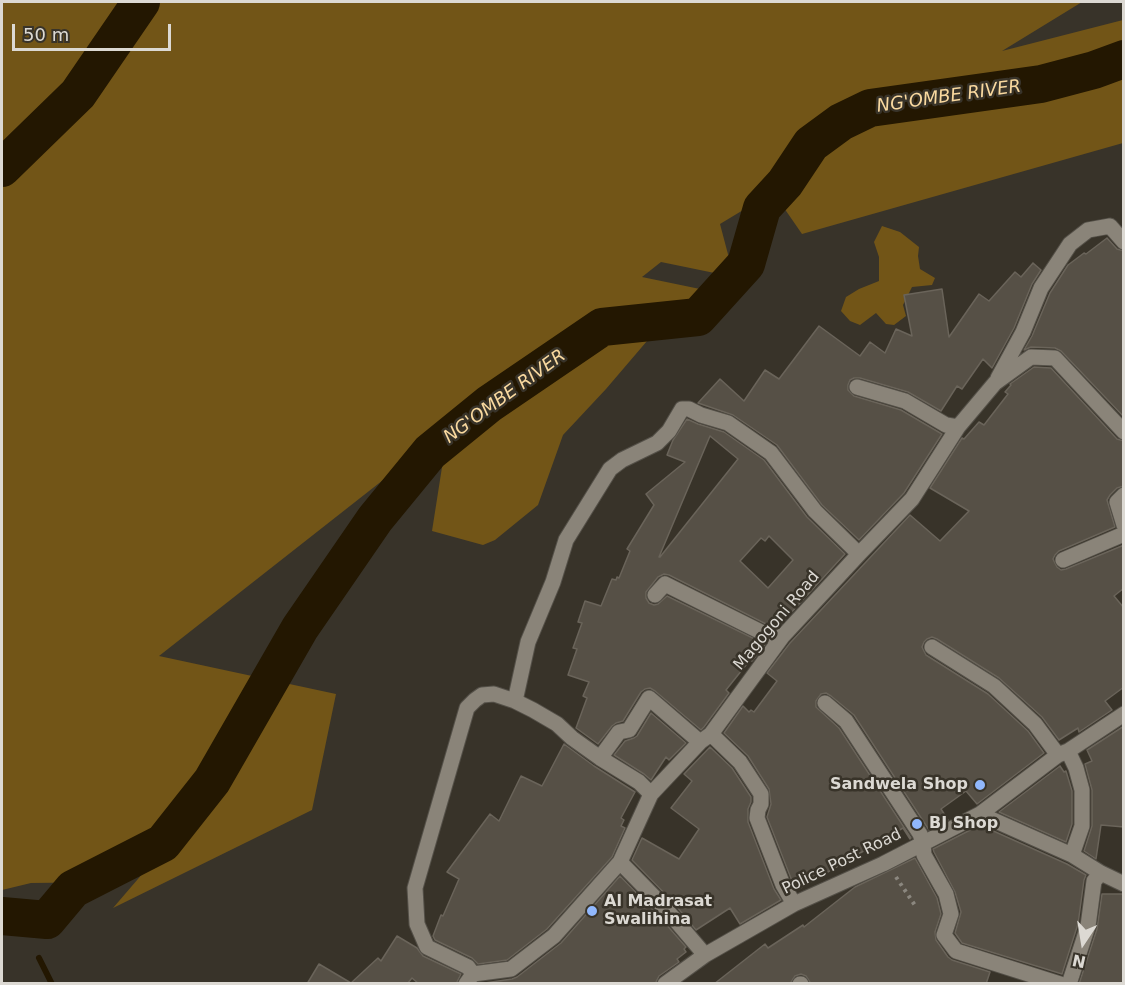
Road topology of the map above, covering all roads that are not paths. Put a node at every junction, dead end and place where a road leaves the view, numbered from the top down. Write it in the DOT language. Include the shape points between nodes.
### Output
graph roads {
  1 [pos="1124,242"];
  2 [pos="995,383"];
  3 [pos="857,387"];
  4 [pos="958,427"];
  5 [pos="1124,432"];
  6 [pos="1124,495"];
  7 [pos="1124,525"];
  8 [pos="1124,534"];
  9 [pos="859,554"];
  10 [pos="1063,560"];
  11 [pos="655,595"];
  12 [pos="782,638"];
  13 [pos="932,647"];
  14 [pos="515,701"];
  15 [pos="825,703"];
  16 [pos="1124,714"];
  17 [pos="705,738"];
  18 [pos="1063,753"];
  19 [pos="600,758"];
  20 [pos="651,794"];
  21 [pos="980,814"];
  22 [pos="923,843"];
  23 [pos="1072,855"];
  24 [pos="620,862"];
  25 [pos="1101,873"];
  26 [pos="1124,884"];
  27 [pos="794,904"];
  28 [pos="705,955"];
  29 [pos="470,979"];
  30 [pos="665,984"];
  31 [pos="1060,984"];
  32 [pos="1069,984"];
  1 -- 2 [label="street" via="1110,226 1088,230 1070,244 1041,288"];
  2 -- 4 [label="street, Magogoni Road"];
  2 -- 5 [label="street, Magogoni Road" via="1031,357 1055,358"];
  3 -- 4 [label="street" via="905,401"];
  4 -- 9 [label="street, Magogoni Road" via="912,499"];
  6 -- 7 [label="street" via="1117,502"];
  8 -- 10 [label="street"];
  9 -- 12 [label="street, Magogoni Road"];
  9 -- 14 [label="street" via="814,511 771,453 728,423 689,409 681,410 657,443 610,469 566,540 554,582 528,642"];
  11 -- 12 [label="street" via="665,584 767,635"];
  12 -- 17 [label="street, Magogoni Road"];
  13 -- 18 [label="street" via="994,686"];
  14 -- 19 [label="street" via="557,724"];
  14 -- 29 [label="street" via="494,694 482,695 467,708 415,888 417,924 427,947 468,967"];
  15 -- 22 [label="street" via="846,721"];
  16 -- 18 [label="street, Police Post Road"];
  17 -- 19 [label="street" via="649,698 629,730 619,732"];
  17 -- 20 [label="street, Magogoni Road"];
  17 -- 27 [label="street" via="740,762 761,794 758,818"];
  18 -- 21 [label="street, Police Post Road"];
  18 -- 23 [label="street" via="1076,768 1082,790 1082,826"];
  19 -- 20 [label="street"];
  20 -- 24 [label="street, Magogoni Road"];
  21 -- 22 [label="street, Police Post Road"];
  21 -- 23 [label="street"];
  22 -- 27 [label="street, Police Post Road"];
  22 -- 31 [label="street" via="924,855 946,894 951,914 944,934 956,951"];
  23 -- 25 [label="street"];
  24 -- 28 [label="street"];
  24 -- 29 [label="street, Magogoni Road" via="554,936 511,969"];
  25 -- 26 [label="street"];
  25 -- 32 [label="street" via="1094,881 1088,926"];
  27 -- 28 [label="street, Police Post Road"];
  28 -- 30 [label="street, Police Post Road"];
}
